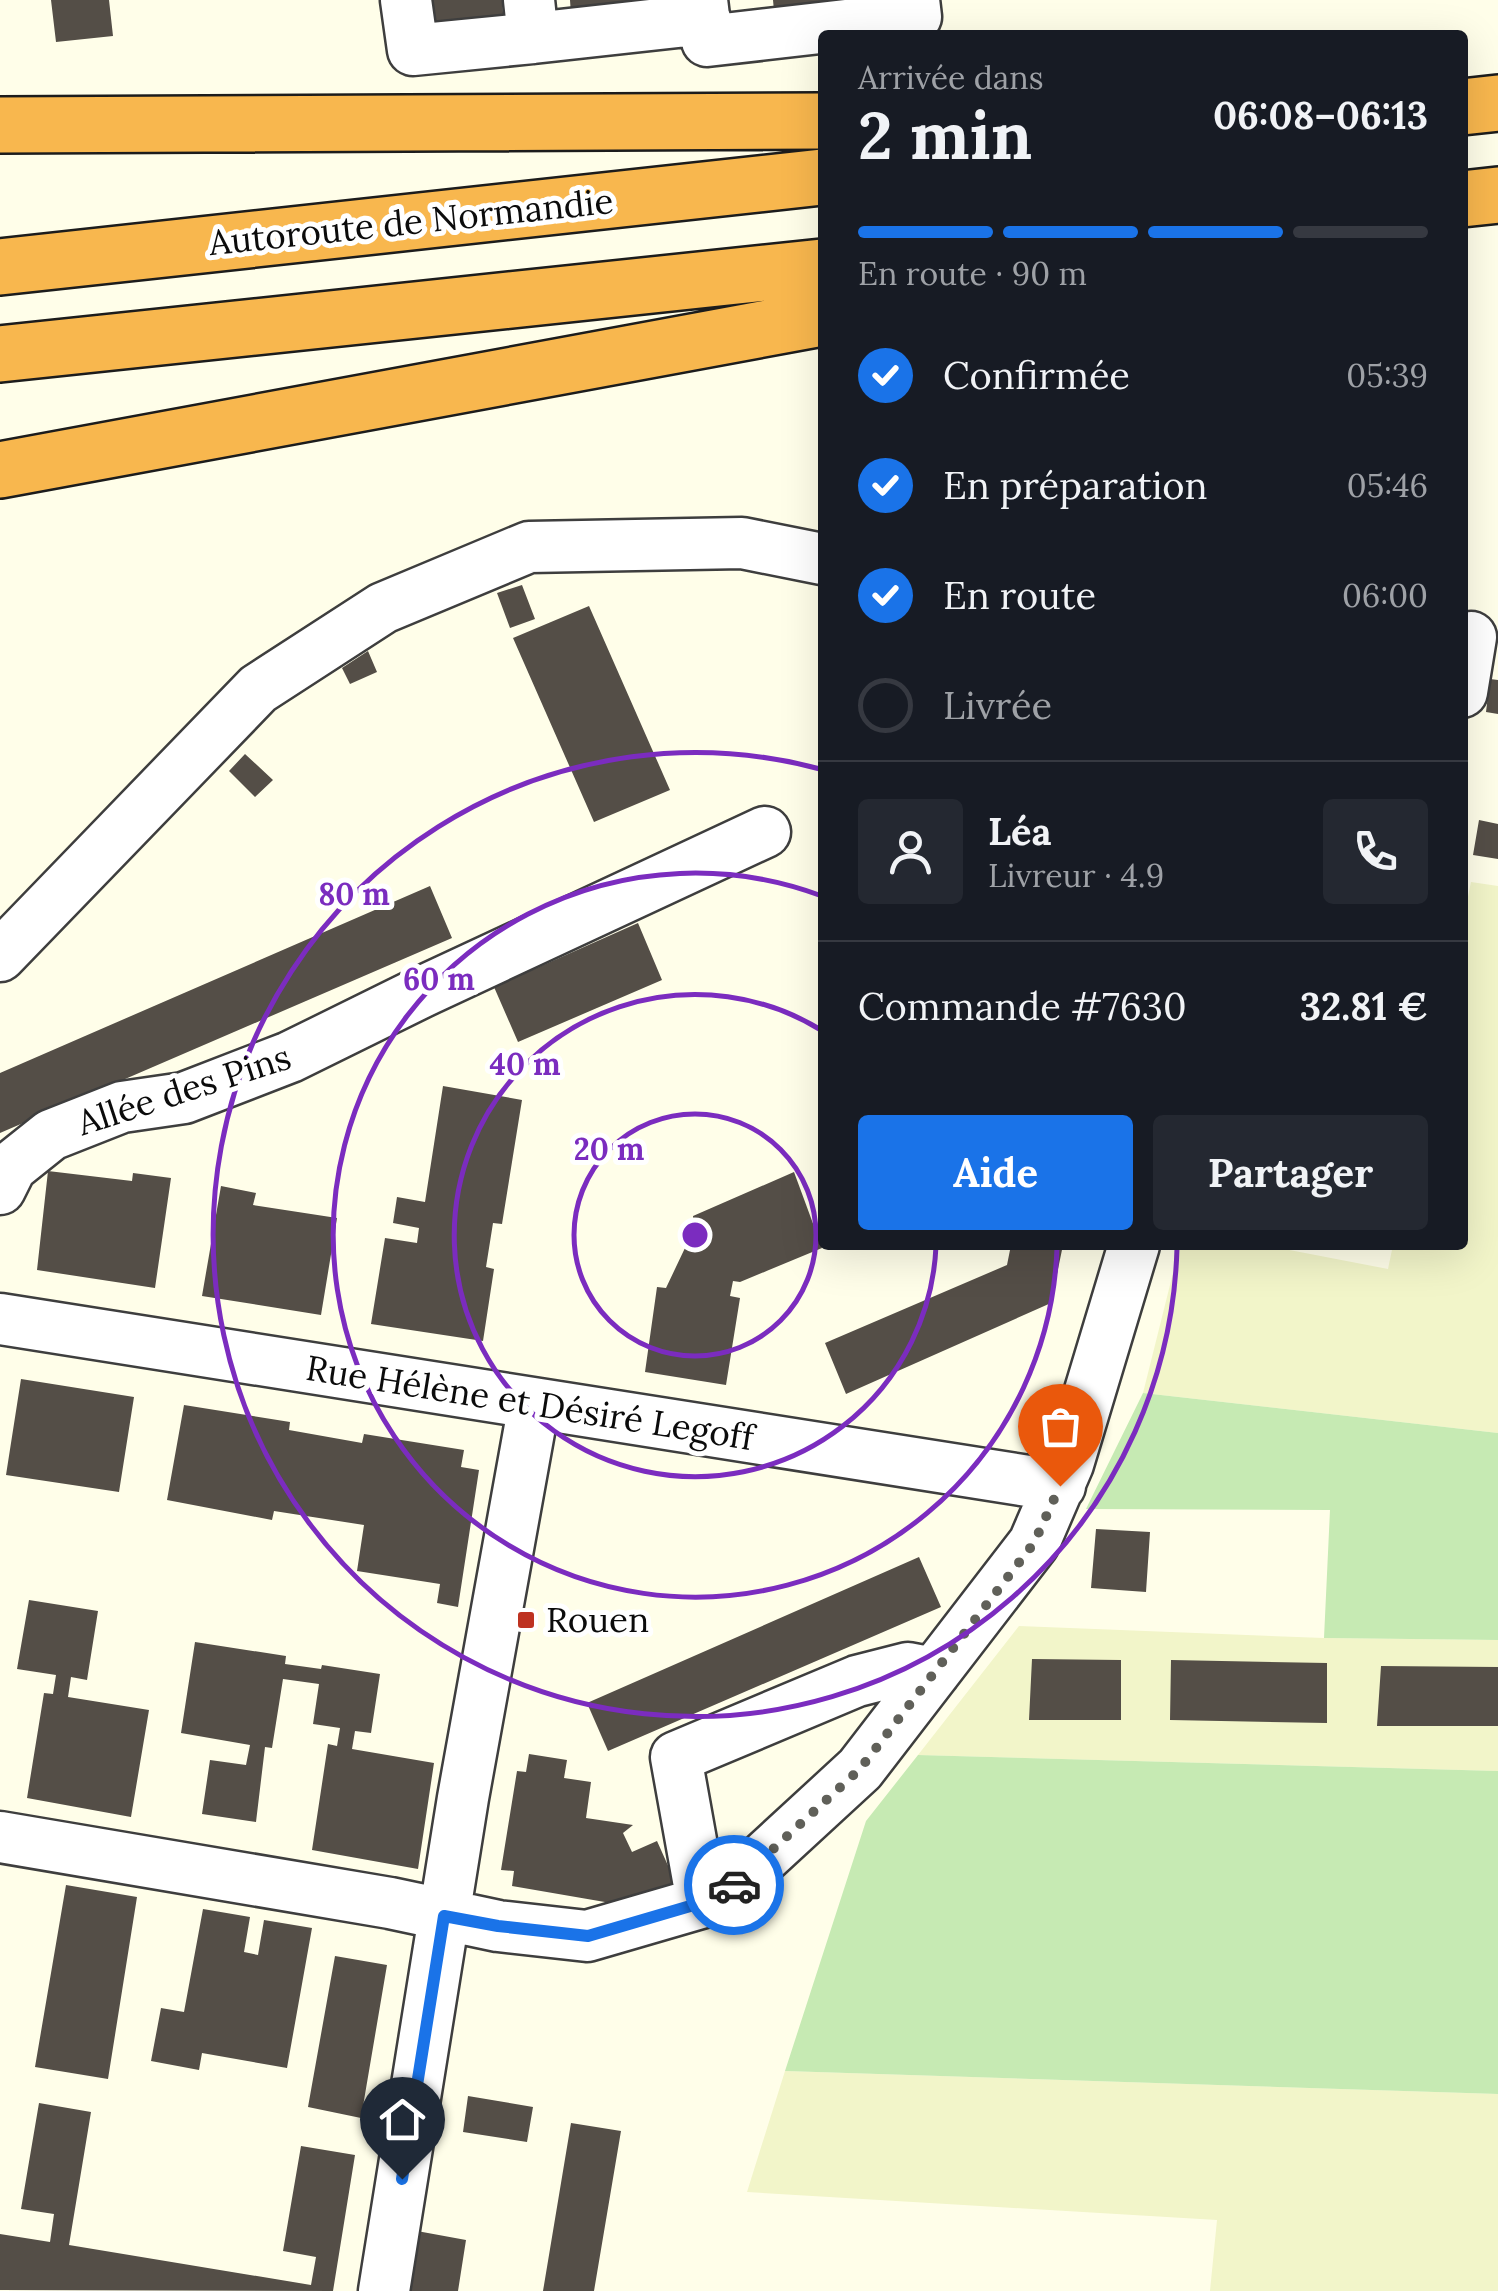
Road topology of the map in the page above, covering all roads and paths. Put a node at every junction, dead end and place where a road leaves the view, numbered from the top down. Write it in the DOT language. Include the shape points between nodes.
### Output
graph roads {
  1 [pos="406,0"];
  2 [pos="914,0"];
  3 [pos="703,10"];
  4 [pos="531,19"];
  5 [pos="1498,103"];
  6 [pos="1468,106"];
  7 [pos="818,120"];
  8 [pos="0,125"];
  9 [pos="818,177"];
  10 [pos="1498,195"];
  11 [pos="1468,198"];
  12 [pos="818,266"];
  13 [pos="0,267"];
  14 [pos="818,319"];
  15 [pos="0,354"];
  16 [pos="0,470"];
  17 [pos="818,558"];
  18 [pos="1471,637"];
  19 [pos="1468,655"];
  20 [pos="765,832"];
  21 [pos="0,956"];
  22 [pos="0,1190"];
  23 [pos="1132,1250"];
  24 [pos="0,1319"];
  25 [pos="534,1404"];
  26 [pos="1060,1486"];
  27 [pos="934,1673"];
  28 [pos="0,1836"];
  29 [pos="702,1902"];
  30 [pos="444,1916"];
  31 [pos="384,2291"];
  1 -- 4 [label="street" via="413,50"];
  2 -- 3 [label="street" via="916,17 707,41"];
  3 -- 4 [label="street"];
  5 -- 6 [label="highway"];
  7 -- 8 [label="highway"];
  9 -- 13 [label="highway, Autoroute de Normandie"];
  10 -- 11 [label="highway"];
  12 -- 15 [label="highway"];
  14 -- 16 [label="highway"];
  17 -- 21 [label="street" via="742,543 529,547 383,608 258,688"];
  18 -- 19 [label="street"];
  20 -- 22 [label="street, Allée des Pins" via="290,1057 184,1098 122,1107 51,1136 11,1168"];
  23 -- 26 [label="street"];
  24 -- 25 [label="street, Rue Hélène et Désiré Legoff"];
  25 -- 26 [label="street, Rue Hélène et Désiré Legoff"];
  25 -- 30 [label="street"];
  26 -- 27 [label="street" via="1034,1543"];
  27 -- 29 [label="street" via="860,1769 721,1897"];
  27 -- 29 [label="street" via="908,1668 857,1681 676,1756"];
  28 -- 30 [label="street"];
  29 -- 30 [label="street" via="588,1936"];
  30 -- 31 [label="street"];
}
